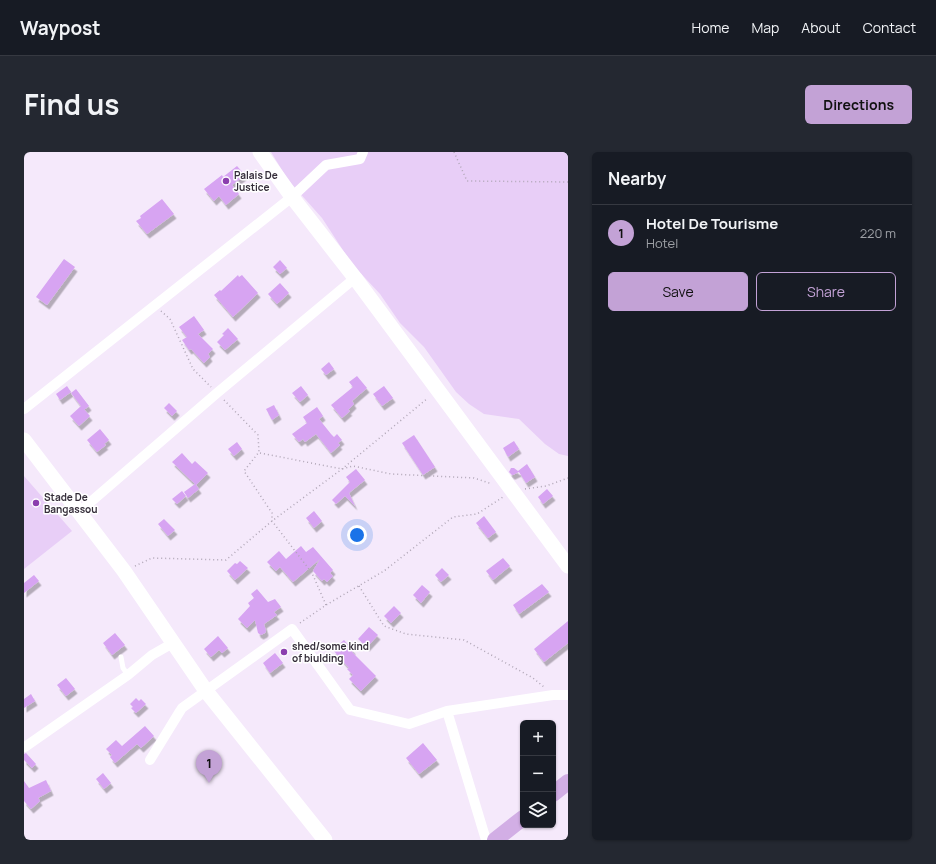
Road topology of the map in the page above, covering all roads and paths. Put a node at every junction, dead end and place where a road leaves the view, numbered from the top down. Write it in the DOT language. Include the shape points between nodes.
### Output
graph roads {
  1 [pos="260,152"];
  2 [pos="363,152"];
  3 [pos="454,152"];
  4 [pos="568,182"];
  5 [pos="292,197"];
  6 [pos="355,278"];
  7 [pos="154,305"];
  8 [pos="438,390"];
  9 [pos="217,393"];
  10 [pos="24,409"];
  11 [pos="24,440"];
  12 [pos="259,452"];
  13 [pos="342,469"];
  14 [pos="568,478"];
  15 [pos="493,485"];
  16 [pos="512,491"];
  17 [pos="79,512"];
  18 [pos="272,521"];
  19 [pos="568,566"];
  20 [pos="124,571"];
  21 [pos="359,586"];
  22 [pos="326,605"];
  23 [pos="292,629"];
  24 [pos="174,643"];
  25 [pos="121,657"];
  26 [pos="128,675"];
  27 [pos="206,691"];
  28 [pos="553,695"];
  29 [pos="568,695"];
  30 [pos="180,710"];
  31 [pos="447,711"];
  32 [pos="24,747"];
  33 [pos="568,782"];
  34 [pos="556,792"];
  35 [pos="520,820"];
  36 [pos="325,840"];
  37 [pos="486,840"];
  38 [pos="495,840"];
  1 -- 5 [label="street"];
  2 -- 5 [label="street" via="360,159 326,165"];
  3 -- 4 [label="path" via="468,181"];
  5 -- 6 [label="street"];
  5 -- 7 [label="street"];
  6 -- 8 [label="street"];
  6 -- 9 [label="street"];
  7 -- 9 [label="path" via="170,319 193,369"];
  7 -- 10 [label="street"];
  8 -- 13 [label="path"];
  8 -- 16 [label="street"];
  9 -- 12 [label="path" via="258,435"];
  9 -- 17 [label="street"];
  11 -- 17 [label="street"];
  12 -- 13 [label="path"];
  12 -- 18 [label="path" via="244,471 272,513"];
  13 -- 15 [label="path" via="353,466 392,474 474,478"];
  13 -- 18 [label="path"];
  14 -- 16 [label="path" via="546,486"];
  16 -- 19 [label="street"];
  16 -- 21 [label="path" via="477,514 453,517 384,572"];
  17 -- 20 [label="street"];
  18 -- 20 [label="path" via="226,560 152,558"];
  18 -- 22 [label="path" via="312,573"];
  20 -- 24 [label="street"];
  21 -- 22 [label="path"];
  21 -- 28 [label="path" via="384,626 406,634 464,640 533,678"];
  22 -- 23 [label="path"];
  23 -- 27 [label="street"];
  23 -- 31 [label="street" via="350,710 409,724"];
  24 -- 26 [label="street" via="152,655"];
  24 -- 27 [label="street"];
  25 -- 26 [label="lane" via="123,668"];
  26 -- 32 [label="street"];
  27 -- 30 [label="street" via="182,708 150,760"];
  27 -- 36 [label="street"];
  28 -- 29 [label="street"];
  28 -- 31 [label="street"];
  31 -- 37 [label="street"];
  33 -- 34 [label="main road"];
  35 -- 38 [label="main road"];
}
